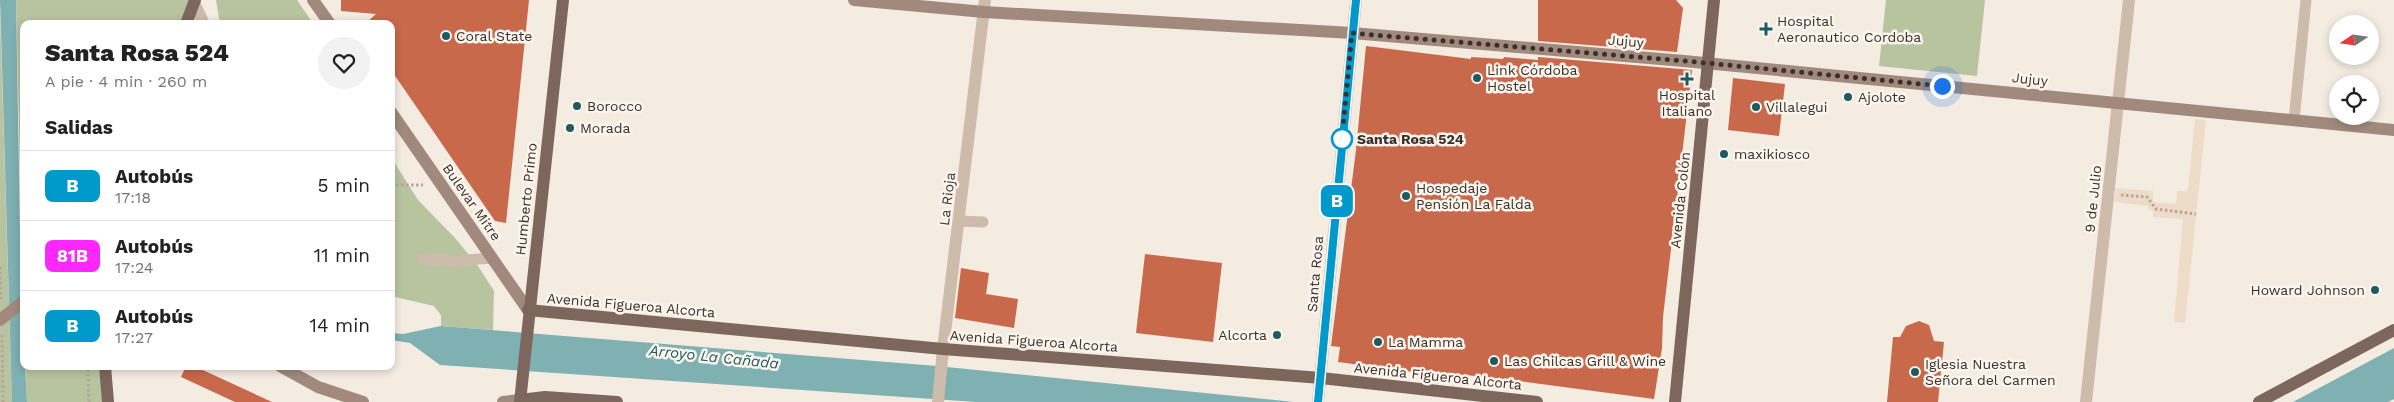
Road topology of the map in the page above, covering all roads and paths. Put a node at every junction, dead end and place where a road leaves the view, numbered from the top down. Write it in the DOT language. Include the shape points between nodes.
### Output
graph roads {
  1 [pos="313,0"];
  2 [pos="563,0"];
  3 [pos="854,0"];
  4 [pos="1356,0"];
  5 [pos="1714,0"];
  6 [pos="2130,0"];
  7 [pos="2306,0"];
  8 [pos="193,1"];
  9 [pos="985,6"];
  10 [pos="187,20"];
  11 [pos="201,20"];
  12 [pos="325,20"];
  13 [pos="1352,33"];
  14 [pos="1708,63"];
  15 [pos="2118,103"];
  16 [pos="395,118"];
  17 [pos="2294,120"];
  18 [pos="2394,130"];
  19 [pos="441,184"];
  20 [pos="395,185"];
  21 [pos="2108,194"];
  22 [pos="2196,214"];
  23 [pos="959,221"];
  24 [pos="983,222"];
  25 [pos="492,258"];
  26 [pos="422,259"];
  27 [pos="20,304"];
  28 [pos="528,310"];
  29 [pos="0,320"];
  30 [pos="2394,330"];
  31 [pos="943,349"];
  32 [pos="88,370"];
  33 [pos="105,370"];
  34 [pos="287,370"];
  35 [pos="1321,378"];
  36 [pos="520,401"];
  37 [pos="89,402"];
  38 [pos="108,402"];
  39 [pos="363,402"];
  40 [pos="503,402"];
  41 [pos="617,402"];
  42 [pos="938,402"];
  43 [pos="1318,402"];
  44 [pos="1537,402"];
  45 [pos="1675,402"];
  46 [pos="2086,402"];
  47 [pos="2259,402"];
  1 -- 12 [label="street"];
  2 -- 28 [label="main road, Humberto Primo"];
  3 -- 9 [label="street, Jujuy"];
  4 -- 13 [label="street, Santa Rosa"];
  5 -- 14 [label="main road, Avenida Colón"];
  6 -- 15 [label="street, 9 de Julio"];
  7 -- 17 [label="lane"];
  8 -- 10 [label="main road"];
  8 -- 11 [label="street"];
  9 -- 13 [label="street, Jujuy"];
  9 -- 23 [label="street, La Rioja"];
  13 -- 14 [label="street, Jujuy"];
  13 -- 35 [label="street, Santa Rosa"];
  14 -- 15 [label="street, Jujuy"];
  14 -- 45 [label="main road, Avenida Colón"];
  15 -- 17 [label="street, Jujuy"];
  15 -- 21 [label="street, 9 de Julio"];
  16 -- 19 [label="street, Bulevar Mitre"];
  17 -- 18 [label="street, Jujuy"];
  19 -- 20 [label="path"];
  19 -- 25 [label="street, Bulevar Mitre"];
  21 -- 22 [label="path" via="2146,197 2156,208"];
  21 -- 46 [label="street, 9 de Julio"];
  23 -- 24 [label="lane"];
  23 -- 31 [label="street, La Rioja"];
  25 -- 26 [label="lane"];
  25 -- 28 [label="street, Bulevar Mitre"];
  27 -- 29 [label="street, bridge"];
  28 -- 31 [label="main road, Avenida Figueroa Alcorta"];
  28 -- 36 [label="main road, Humberto Primo"];
  30 -- 47 [label="main road"];
  31 -- 35 [label="main road, Avenida Figueroa Alcorta"];
  31 -- 42 [label="street, La Rioja"];
  32 -- 37 [label="path"];
  33 -- 38 [label="main road"];
  34 -- 39 [label="street" via="318,387"];
  35 -- 43 [label="street, Santa Rosa"];
  35 -- 44 [label="main road, Avenida Figueroa Alcorta"];
  36 -- 40 [label="street"];
  36 -- 41 [label="main road" via="545,397"];
}
